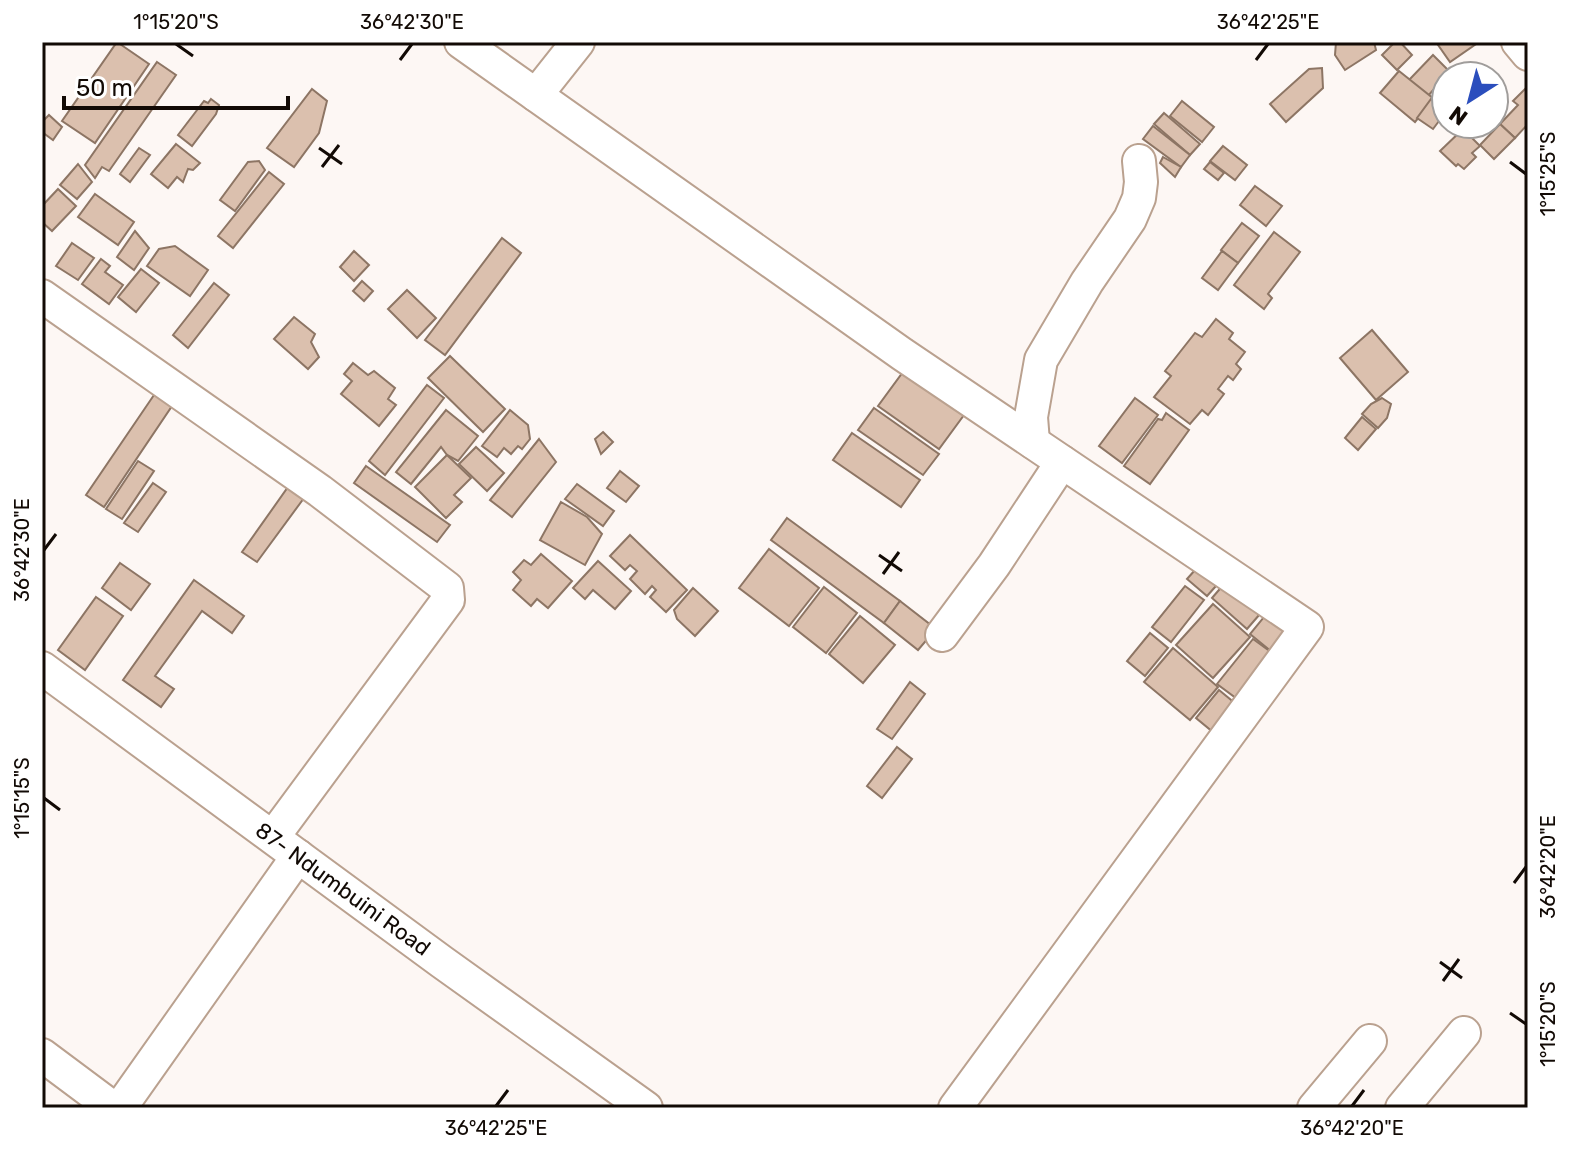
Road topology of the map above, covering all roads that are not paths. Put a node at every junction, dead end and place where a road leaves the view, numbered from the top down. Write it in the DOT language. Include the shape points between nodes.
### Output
graph roads {
  1 [pos="461,42"];
  2 [pos="578,42"];
  3 [pos="1518,42"];
  4 [pos="1528,54"];
  5 [pos="536,95"];
  6 [pos="1139,161"];
  7 [pos="42,296"];
  8 [pos="1033,442"];
  9 [pos="1062,462"];
  10 [pos="942,635"];
  11 [pos="42,668"];
  12 [pos="285,846"];
  13 [pos="1464,1033"];
  14 [pos="1370,1041"];
  15 [pos="42,1055"];
  16 [pos="113,1108"];
  17 [pos="120,1108"];
  18 [pos="646,1108"];
  19 [pos="955,1108"];
  20 [pos="1314,1108"];
  21 [pos="1402,1108"];
  1 -- 5 [label="street"];
  2 -- 5 [label="street"];
  3 -- 4 [label="street"];
  5 -- 8 [label="street"];
  6 -- 8 [label="street" via="1139,198 1130,219 1041,360 1031,417"];
  7 -- 12 [label="street" via="320,491 447,588 448,600"];
  8 -- 9 [label="street"];
  9 -- 10 [label="street"];
  9 -- 19 [label="street" via="1307,627"];
  11 -- 12 [label="street, 87- Ndumbuini Road"];
  12 -- 17 [label="street"];
  12 -- 18 [label="street, 87- Ndumbuini Road"];
  13 -- 21 [label="street"];
  14 -- 20 [label="street"];
  15 -- 16 [label="street"];
}
